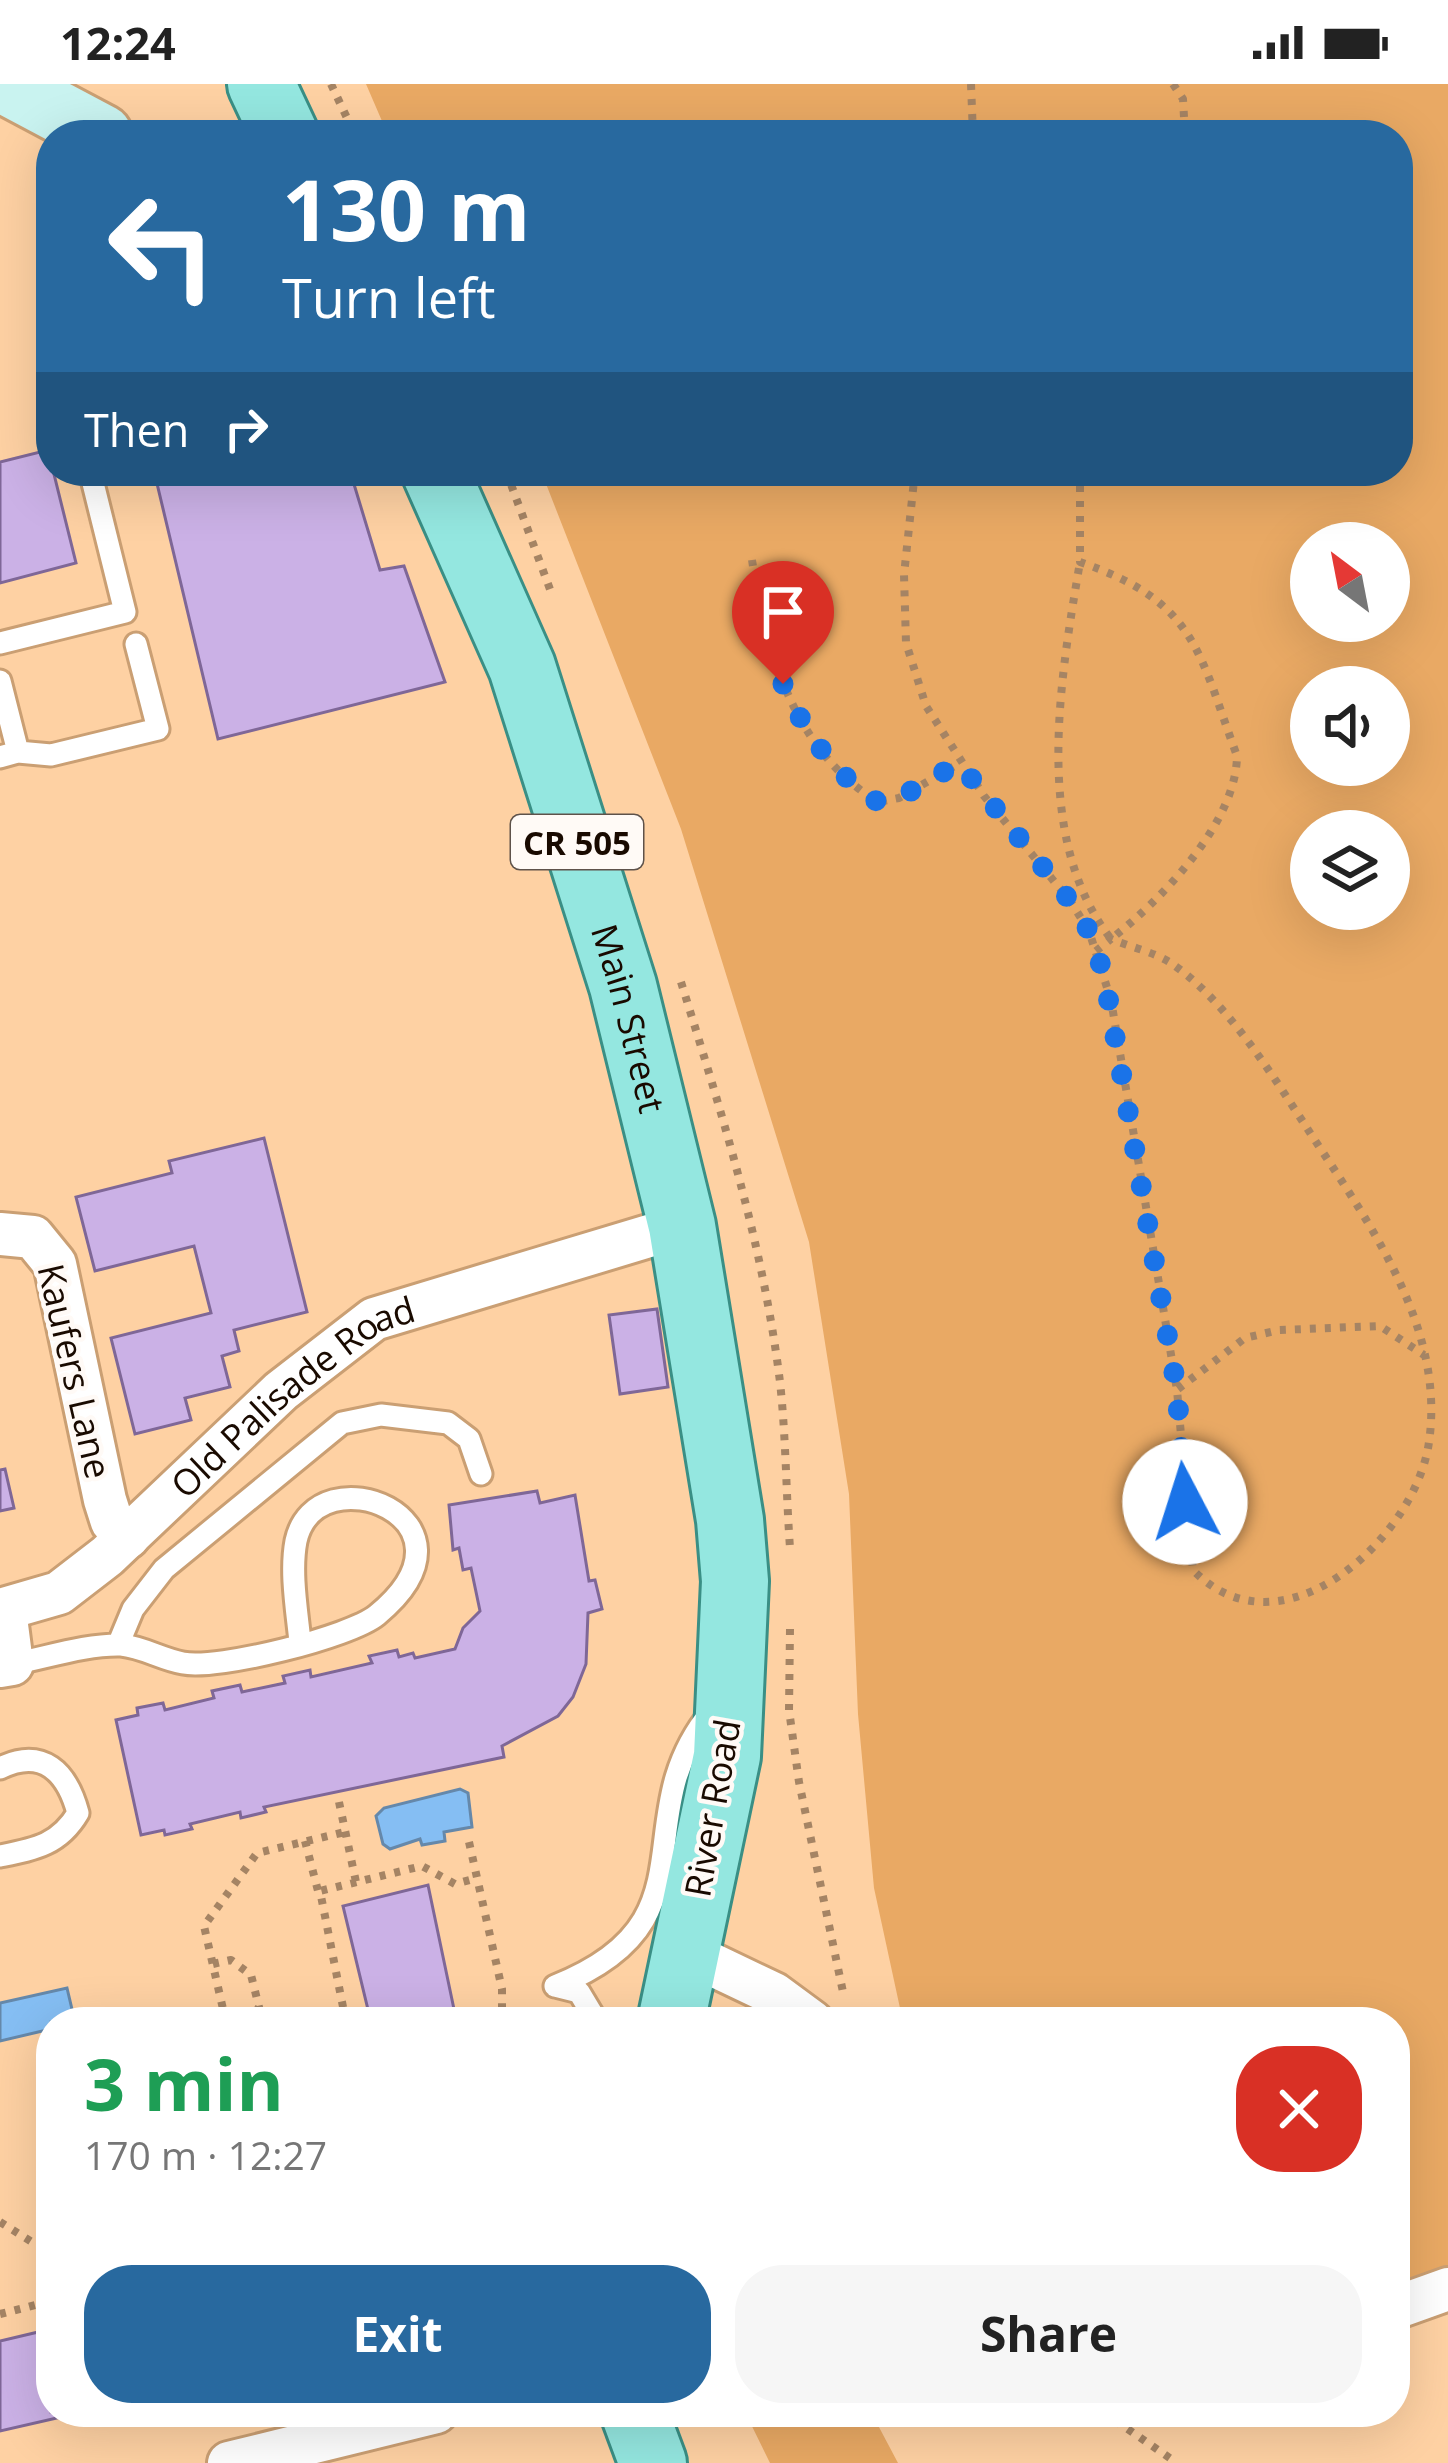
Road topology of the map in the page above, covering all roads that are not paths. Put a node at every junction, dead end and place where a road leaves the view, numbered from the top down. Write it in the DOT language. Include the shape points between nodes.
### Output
graph roads {
  1 [pos="6,84"];
  2 [pos="261,84"];
  3 [pos="74,120"];
  4 [pos="278,120"];
  5 [pos="94,486"];
  6 [pos="442,486"];
  7 [pos="0,643"];
  8 [pos="136,644"];
  9 [pos="0,681"];
  10 [pos="9,754"];
  11 [pos="682,1226"];
  12 [pos="0,1234"];
  13 [pos="481,1474"];
  14 [pos="730,1520"];
  15 [pos="128,1538"];
  16 [pos="2,1610"];
  17 [pos="300,1642"];
  18 [pos="118,1645"];
  19 [pos="6,1665"];
  20 [pos="730,1688"];
  21 [pos="0,1768"];
  22 [pos="0,1856"];
  23 [pos="686,1952"];
  24 [pos="588,2007"];
  25 [pos="673,2007"];
  26 [pos="792,2007"];
  27 [pos="1448,2288"];
  28 [pos="1410,2302"];
  29 [pos="369,2427"];
  30 [pos="640,2427"];
  31 [pos="229,2463"];
  32 [pos="653,2463"];
  1 -- 3 [label="main road"];
  2 -- 4 [label="main road"];
  5 -- 7 [label="lane" via="125,612"];
  6 -- 11 [label="main road, Main Street / CR 505" via="522,667 623,986"];
  8 -- 10 [label="lane" via="158,728 51,755"];
  9 -- 10 [label="lane"];
  11 -- 14 [label="main road, Main Street / CR 505"];
  11 -- 15 [label="street, Old Palisade Road" via="374,1319 280,1391"];
  12 -- 15 [label="street, Kaufers Lane" via="33,1238 55,1264 105,1500"];
  13 -- 18 [label="lane" via="469,1439 448,1423 381,1415 341,1423 164,1569"];
  14 -- 20 [label="main road, River Road / CR 505"];
  15 -- 16 [label="street, Old Palisade Road" via="59,1593"];
  16 -- 19 [label="street, Old Palisade Road"];
  17 -- 17 [label="lane" via="366,1624 406,1591 416,1541 394,1507 362,1498 332,1500 313,1512 296,1539"];
  17 -- 18 [label="lane" via="199,1663"];
  18 -- 19 [label="lane"];
  20 -- 23 [label="main road, River Road / CR 505" via="727,1756"];
  20 -- 24 [label="lane" via="678,1767 659,1893 646,1922 601,1966 555,1986 579,1992"];
  21 -- 22 [label="lane" via="23,1756 42,1761 70,1785 78,1814 46,1846"];
  23 -- 25 [label="main road, River Road / CR 505"];
  23 -- 26 [label="street"];
  27 -- 28 [label="street"];
  29 -- 31 [label="street"];
  30 -- 32 [label="main road"];
}
